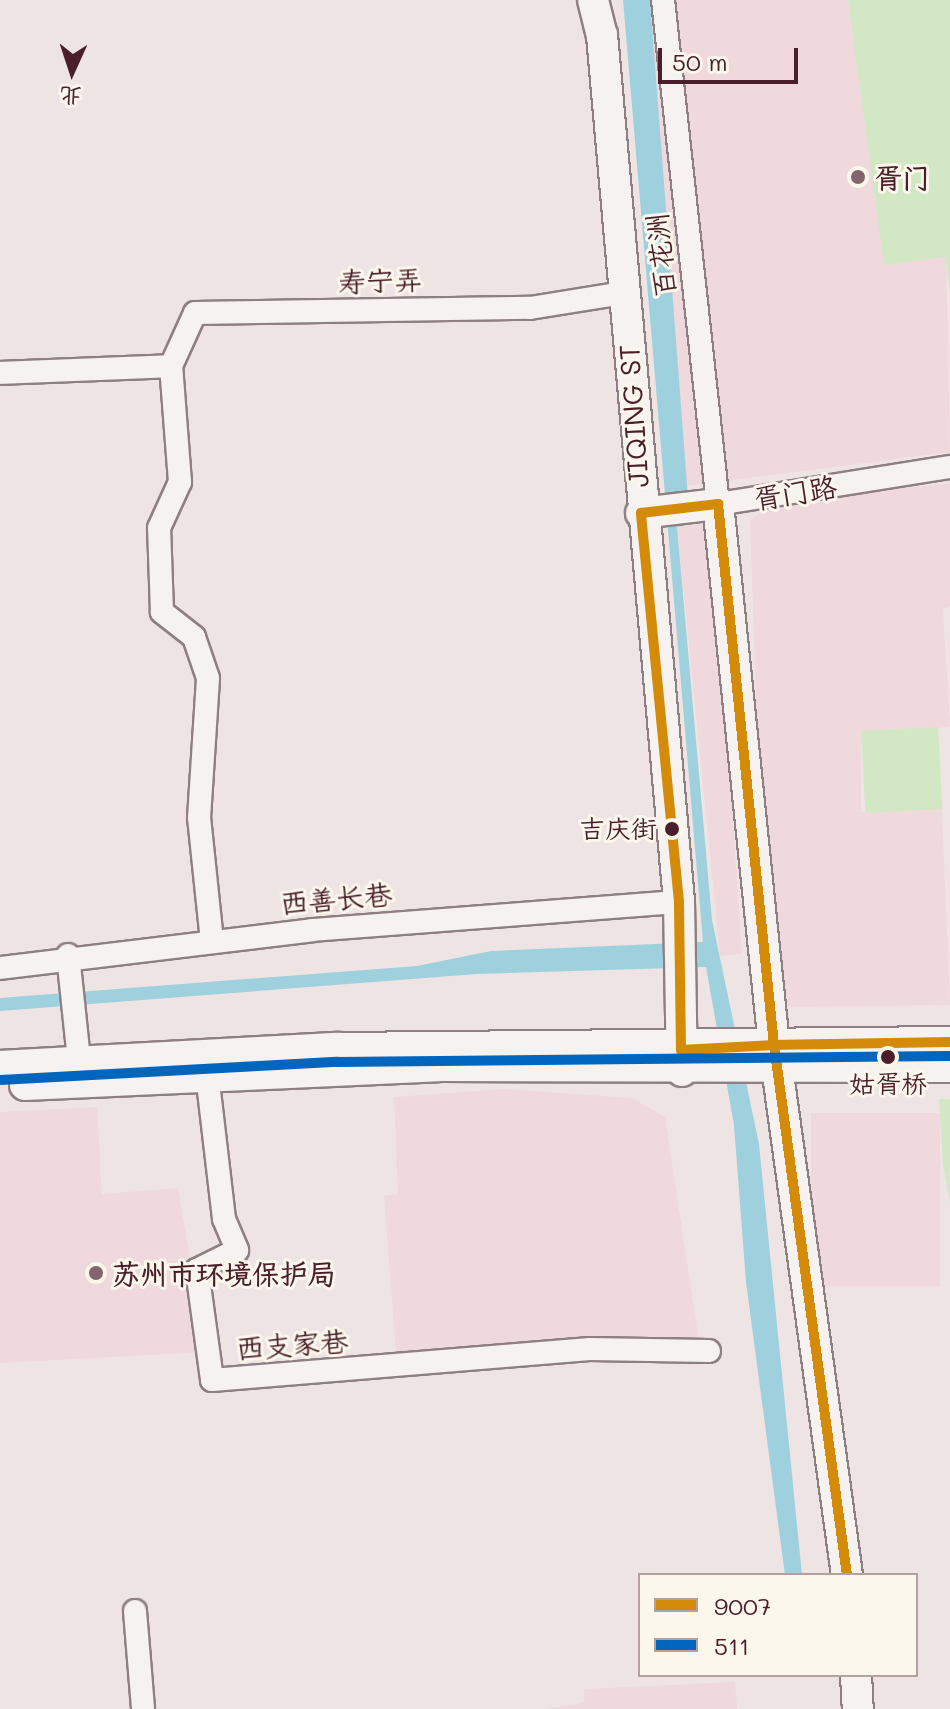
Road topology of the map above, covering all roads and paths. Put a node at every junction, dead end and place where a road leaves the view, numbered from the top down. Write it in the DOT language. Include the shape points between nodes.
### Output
graph roads {
  1 [pos="593,0"];
  2 [pos="663,0"];
  3 [pos="624,293"];
  4 [pos="171,366"];
  5 [pos="0,373"];
  6 [pos="950,467"];
  7 [pos="708,504"];
  8 [pos="645,513"];
  9 [pos="679,902"];
  10 [pos="212,941"];
  11 [pos="68,955"];
  12 [pos="0,968"];
  13 [pos="950,1042"];
  14 [pos="765,1058"];
  15 [pos="79,1060"];
  16 [pos="682,1060"];
  17 [pos="0,1066"];
  18 [pos="950,1067"];
  19 [pos="207,1074"];
  20 [pos="0,1086"];
  21 [pos="709,1351"];
  22 [pos="847,1573"];
  23 [pos="135,1611"];
  24 [pos="856,1677"];
  25 [pos="143,1709"];
  26 [pos="858,1709"];
  1 -- 3 [label="street, JIQING ST" via="602,35"];
  2 -- 7 [label="street, 百花洲"];
  3 -- 4 [label="street, 寿宁弄" via="530,308 195,313"];
  3 -- 8 [label="street, JIQING ST"];
  4 -- 5 [label="street"];
  4 -- 10 [label="street" via="180,482 159,528 162,612 194,637 208,678 199,818"];
  6 -- 7 [label="street, 胥门路"];
  7 -- 8 [label="street, 胥门路"];
  7 -- 14 [label="street"];
  8 -- 9 [label="street, JIQING ST"];
  9 -- 10 [label="street, 西善长巷"];
  9 -- 16 [label="street, JIQING ST"];
  10 -- 11 [label="street, 西善长巷"];
  11 -- 12 [label="street, 西善长巷"];
  11 -- 15 [label="street"];
  13 -- 14 [label="street"];
  14 -- 16 [label="street"];
  14 -- 18 [label="street"];
  14 -- 22 [label="street"];
  15 -- 16 [label="street" via="438,1046"];
  15 -- 17 [label="street"];
  16 -- 19 [label="street"];
  19 -- 20 [label="street"];
  19 -- 21 [label="street, 西支家巷" via="224,1219 237,1250 197,1270 212,1380 590,1349"];
  23 -- 25 [label="street"];
  24 -- 26 [label="street"];
}
